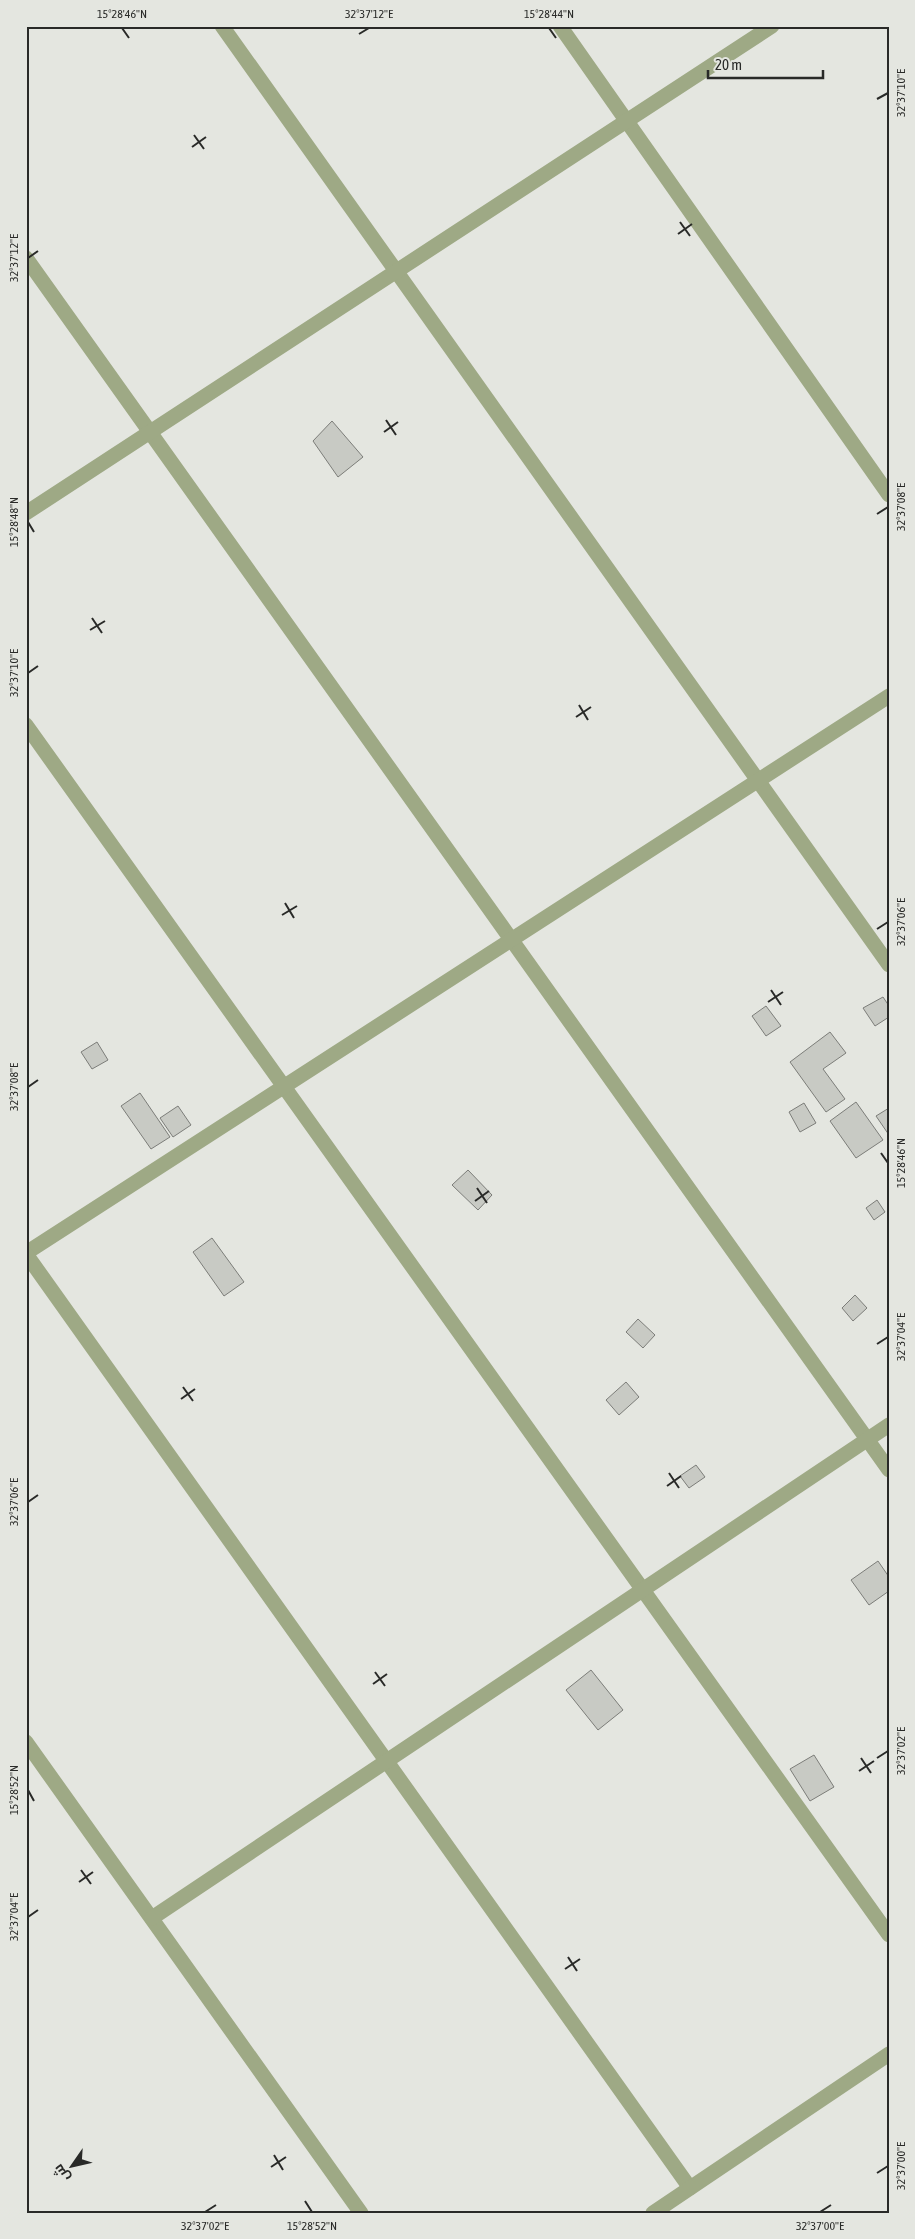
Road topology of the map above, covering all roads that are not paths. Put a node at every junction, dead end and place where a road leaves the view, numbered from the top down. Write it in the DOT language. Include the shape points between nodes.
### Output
graph roads {
  1 [pos="222,26"];
  2 [pos="560,26"];
  3 [pos="772,26"];
  4 [pos="627,121"];
  5 [pos="26,258"];
  6 [pos="396,271"];
  7 [pos="150,432"];
  8 [pos="889,495"];
  9 [pos="26,513"];
  10 [pos="889,696"];
  11 [pos="26,725"];
  12 [pos="758,781"];
  13 [pos="512,940"];
  14 [pos="889,965"];
  15 [pos="284,1086"];
  16 [pos="26,1254"];
  17 [pos="889,1425"];
  18 [pos="867,1439"];
  19 [pos="889,1470"];
  20 [pos="643,1590"];
  21 [pos="26,1742"];
  22 [pos="387,1761"];
  23 [pos="152,1918"];
  24 [pos="889,1935"];
  25 [pos="889,2054"];
  26 [pos="690,2188"];
  27 [pos="361,2213"];
  28 [pos="653,2213"];
  1 -- 6 [label="street"];
  2 -- 4 [label="street"];
  3 -- 4 [label="street"];
  4 -- 6 [label="street"];
  4 -- 8 [label="street"];
  5 -- 7 [label="street"];
  6 -- 7 [label="street"];
  6 -- 12 [label="street"];
  7 -- 9 [label="street"];
  7 -- 13 [label="street"];
  10 -- 12 [label="street"];
  11 -- 15 [label="street"];
  12 -- 13 [label="street"];
  12 -- 14 [label="street"];
  13 -- 15 [label="street"];
  13 -- 18 [label="street"];
  15 -- 16 [label="street"];
  15 -- 20 [label="street"];
  16 -- 22 [label="street"];
  17 -- 18 [label="street"];
  18 -- 19 [label="street"];
  18 -- 20 [label="street"];
  20 -- 22 [label="street"];
  20 -- 24 [label="street"];
  21 -- 23 [label="street"];
  22 -- 23 [label="street"];
  22 -- 26 [label="street"];
  23 -- 27 [label="street"];
  25 -- 26 [label="street"];
  26 -- 28 [label="street"];
}
